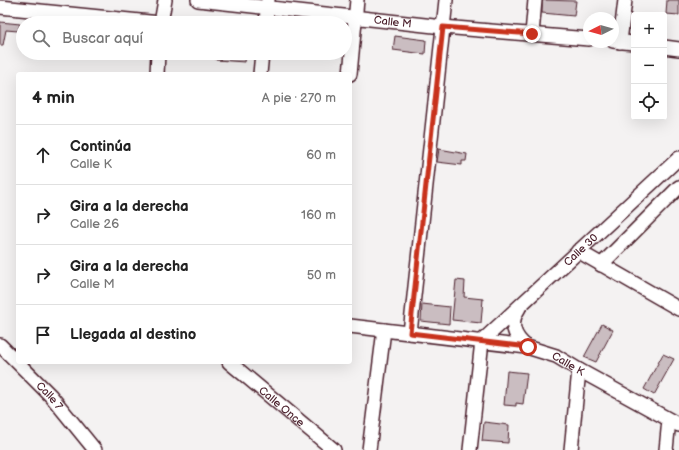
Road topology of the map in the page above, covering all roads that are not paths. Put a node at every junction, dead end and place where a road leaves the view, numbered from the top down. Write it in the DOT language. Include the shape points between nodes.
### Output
graph roads {
  1 [pos="165,0"];
  2 [pos="198,0"];
  3 [pos="357,0"];
  4 [pos="446,0"];
  5 [pos="535,0"];
  6 [pos="625,0"];
  7 [pos="268,4"];
  8 [pos="0,7"];
  9 [pos="90,16"];
  10 [pos="162,16"];
  11 [pos="267,16"];
  12 [pos="349,16"];
  13 [pos="352,16"];
  14 [pos="356,17"];
  15 [pos="443,27"];
  16 [pos="619,27"];
  17 [pos="532,34"];
  18 [pos="583,38"];
  19 [pos="619,41"];
  20 [pos="631,43"];
  21 [pos="667,47"];
  22 [pos="679,49"];
  23 [pos="352,55"];
  24 [pos="158,60"];
  25 [pos="261,60"];
  26 [pos="351,60"];
  27 [pos="157,72"];
  28 [pos="260,72"];
  29 [pos="350,72"];
  30 [pos="679,158"];
  31 [pos="679,187"];
  32 [pos="578,251"];
  33 [pos="601,265"];
  34 [pos="522,304"];
  35 [pos="679,309"];
  36 [pos="352,326"];
  37 [pos="384,330"];
  38 [pos="410,333"];
  39 [pos="482,341"];
  40 [pos="0,345"];
  41 [pos="528,347"];
  42 [pos="16,361"];
  43 [pos="19,364"];
  44 [pos="232,364"];
  45 [pos="579,370"];
  46 [pos="674,423"];
  47 [pos="90,447"];
  48 [pos="334,450"];
  49 [pos="369,450"];
  50 [pos="470,450"];
  51 [pos="571,450"];
  52 [pos="666,450"];
  1 -- 10 [label="street"];
  2 -- 7 [label="street, Calle M"];
  3 -- 14 [label="street"];
  4 -- 15 [label="street"];
  5 -- 17 [label="street"];
  6 -- 16 [label="street"];
  7 -- 11 [label="street"];
  7 -- 12 [label="street, Calle M"];
  8 -- 9 [label="street"];
  13 -- 14 [label="street, Calle M"];
  14 -- 15 [label="street, Calle M"];
  14 -- 23 [label="street"];
  15 -- 17 [label="street, Calle M"];
  15 -- 38 [label="street"];
  17 -- 18 [label="street, Calle M"];
  19 -- 20 [label="street"];
  21 -- 22 [label="street"];
  24 -- 27 [label="street"];
  25 -- 28 [label="street"];
  26 -- 29 [label="street"];
  30 -- 32 [label="street, Calle 30"];
  31 -- 33 [label="street"];
  32 -- 33 [label="street"];
  32 -- 34 [label="street, Calle 30"];
  33 -- 35 [label="street"];
  34 -- 39 [label="street, Calle 30"];
  34 -- 41 [label="street" via="515,314 513,327 515,335"];
  36 -- 37 [label="street, Calle K"];
  37 -- 38 [label="street, Calle K"];
  37 -- 49 [label="street"];
  38 -- 39 [label="street, Calle K"];
  39 -- 41 [label="street, Calle K"];
  39 -- 50 [label="street"];
  40 -- 42 [label="street, Calle 7"];
  41 -- 45 [label="street, Calle K" via="556,356"];
  43 -- 47 [label="street, Calle 7" via="51,396"];
  44 -- 48 [label="street, Calle Once"];
  45 -- 46 [label="street, Calle K"];
  45 -- 51 [label="street"];
  46 -- 52 [label="street"];
}
